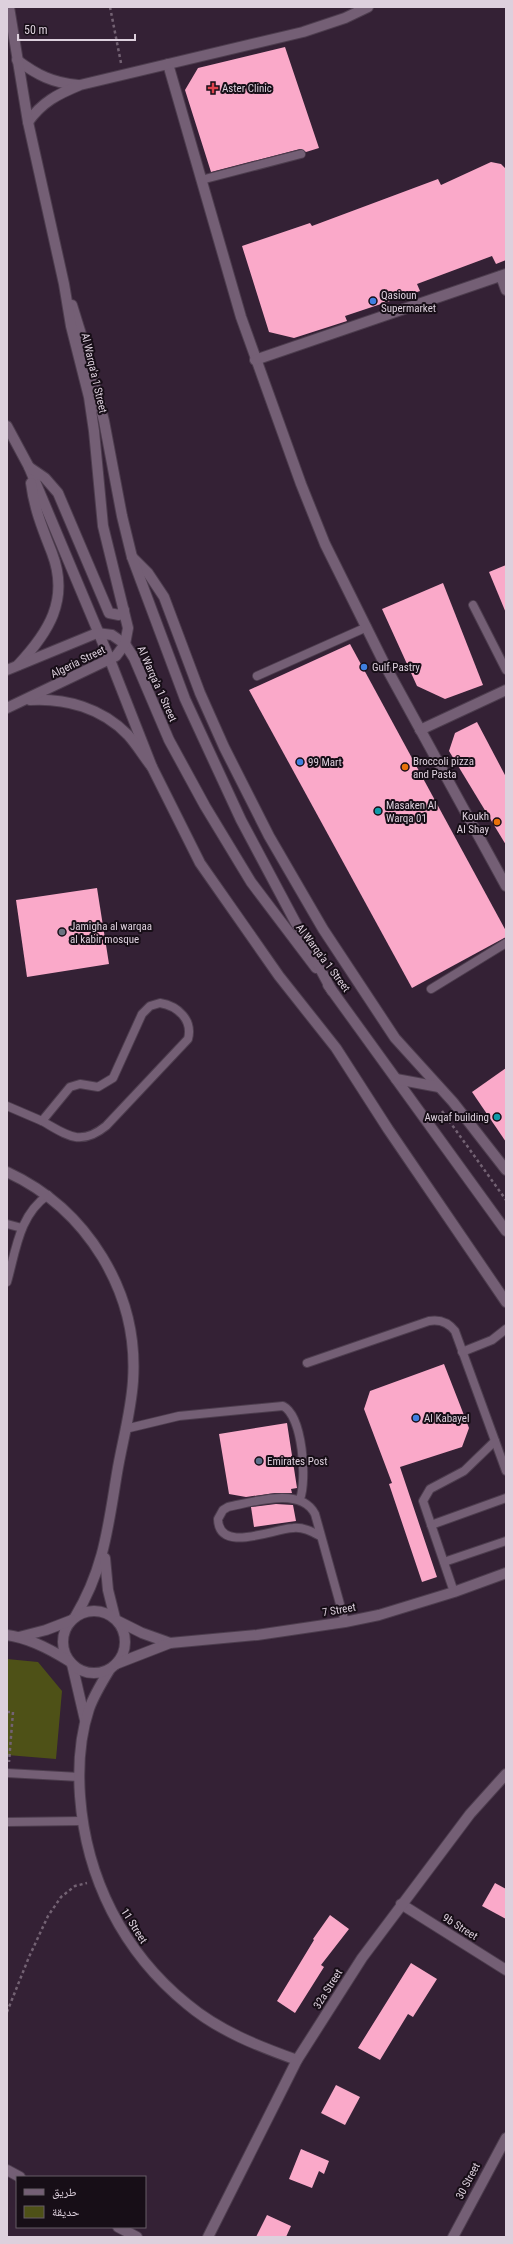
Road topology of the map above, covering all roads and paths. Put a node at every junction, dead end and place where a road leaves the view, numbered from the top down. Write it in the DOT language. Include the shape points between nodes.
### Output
graph roads {
  1 [pos="9,7"];
  2 [pos="110,7"];
  3 [pos="368,7"];
  4 [pos="17,60"];
  5 [pos="168,64"];
  6 [pos="123,75"];
  7 [pos="80,85"];
  8 [pos="28,122"];
  9 [pos="301,154"];
  10 [pos="202,180"];
  11 [pos="503,275"];
  12 [pos="64,284"];
  13 [pos="506,290"];
  14 [pos="255,360"];
  15 [pos="7,426"];
  16 [pos="29,467"];
  17 [pos="132,557"];
  18 [pos="473,605"];
  19 [pos="124,610"];
  20 [pos="367,627"];
  21 [pos="97,633"];
  22 [pos="125,644"];
  23 [pos="110,660"];
  24 [pos="18,665"];
  25 [pos="7,670"];
  26 [pos="506,670"];
  27 [pos="257,676"];
  28 [pos="506,690"];
  29 [pos="26,700"];
  30 [pos="7,708"];
  31 [pos="420,730"];
  32 [pos="152,767"];
  33 [pos="506,886"];
  34 [pos="506,943"];
  35 [pos="432,990"];
  36 [pos="332,991"];
  37 [pos="396,1079"];
  38 [pos="439,1087"];
  39 [pos="7,1106"];
  40 [pos="441,1110"];
  41 [pos="42,1121"];
  42 [pos="506,1170"];
  43 [pos="7,1172"];
  44 [pos="48,1195"];
  45 [pos="506,1200"];
  46 [pos="7,1224"];
  47 [pos="22,1228"];
  48 [pos="506,1231"];
  49 [pos="9,1265"];
  50 [pos="7,1282"];
  51 [pos="506,1302"];
  52 [pos="506,1329"];
  53 [pos="462,1352"];
  54 [pos="307,1363"];
  55 [pos="125,1429"];
  56 [pos="495,1441"];
  57 [pos="506,1471"];
  58 [pos="506,1498"];
  59 [pos="300,1499"];
  60 [pos="431,1525"];
  61 [pos="320,1536"];
  62 [pos="506,1541"];
  63 [pos="105,1548"];
  64 [pos="444,1562"];
  65 [pos="506,1573"];
  66 [pos="454,1592"];
  67 [pos="74,1618"];
  68 [pos="115,1619"];
  69 [pos="345,1622"];
  70 [pos="7,1635"];
  71 [pos="19,1637"];
  72 [pos="170,1643"];
  73 [pos="71,1663"];
  74 [pos="113,1667"];
  75 [pos="7,1712"];
  76 [pos="85,1722"];
  77 [pos="8,1773"];
  78 [pos="505,1775"];
  79 [pos="79,1777"];
  80 [pos="82,1821"];
  81 [pos="7,1822"];
  82 [pos="97,1879"];
  83 [pos="401,1904"];
  84 [pos="506,1970"];
  85 [pos="7,2012"];
  86 [pos="297,2060"];
  87 [pos="506,2138"];
  88 [pos="7,2170"];
  89 [pos="18,2176"];
  90 [pos="120,2228"];
  91 [pos="137,2237"];
  92 [pos="208,2237"];
  93 [pos="453,2237"];
  1 -- 4 [label="street, Al Warqa'a 1 Street"];
  2 -- 6 [label="path"];
  3 -- 5 [label="street" via="303,32"];
  4 -- 7 [label="street" via="44,78"];
  4 -- 8 [label="street, Al Warqa'a 1 Street"];
  5 -- 6 [label="street"];
  5 -- 10 [label="street"];
  6 -- 7 [label="street"];
  7 -- 8 [label="street" via="50,99"];
  8 -- 12 [label="street, Al Warqa'a 1 Street"];
  9 -- 10 [label="lane"];
  10 -- 14 [label="street"];
  11 -- 13 [label="street"];
  11 -- 14 [label="street"];
  12 -- 17 [label="street" via="85,347 104,421"];
  12 -- 19 [label="street, Al Warqa'a 1 Street" via="71,326 89,397 103,526"];
  14 -- 20 [label="street" via="322,537"];
  15 -- 16 [label="street"];
  16 -- 19 [label="street" via="45,478 58,493 109,613 116,616"];
  16 -- 21 [label="street"];
  16 -- 24 [label="street" via="40,524 56,565 58,590 53,615 45,634"];
  17 -- 36 [label="street" via="185,699 204,742"];
  17 -- 38 [label="street" via="148,573 164,597 197,686 224,748 269,836 319,923 386,1027"];
  18 -- 26 [label="lane"];
  19 -- 22 [label="street, Al Warqa'a 1 Street" via="128,628"];
  20 -- 27 [label="lane"];
  20 -- 31 [label="street"];
  21 -- 22 [label="street, Algeria Street" via="112,635"];
  21 -- 23 [label="street"];
  21 -- 24 [label="street, Algeria Street"];
  22 -- 23 [label="street, Algeria Street"];
  22 -- 36 [label="street, Al Warqa'a 1 Street" via="134,658 169,740 204,806 251,882"];
  23 -- 29 [label="street, Algeria Street"];
  23 -- 32 [label="street"];
  24 -- 25 [label="street, Algeria Street"];
  28 -- 31 [label="street"];
  29 -- 30 [label="street, Algeria Street"];
  29 -- 32 [label="street" via="42,699 69,703 104,716 129,736"];
  31 -- 33 [label="street"];
  32 -- 51 [label="street" via="200,863 279,976 336,1048"];
  34 -- 35 [label="lane"];
  36 -- 37 [label="street, Al Warqa'a 1 Street"];
  37 -- 38 [label="street"];
  37 -- 48 [label="street, Al Warqa'a 1 Street"];
  38 -- 42 [label="street" via="465,1116"];
  39 -- 41 [label="lane"];
  40 -- 45 [label="path"];
  41 -- 41 [label="lane" via="77,1138 96,1135 185,1044 190,1028 185,1017 166,1004 155,1004 145,1009 113,1078 98,1087 80,1084 70,1087"];
  43 -- 44 [label="street"];
  44 -- 47 [label="lane" via="31,1209"];
  44 -- 55 [label="street" via="69,1214 95,1245 115,1281 122,1300 128,1319 133,1359 131,1400"];
  46 -- 47 [label="lane"];
  47 -- 49 [label="lane"];
  49 -- 50 [label="lane"];
  52 -- 53 [label="lane" via="492,1340"];
  53 -- 54 [label="lane" via="451,1326 435,1320"];
  53 -- 56 [label="lane"];
  55 -- 59 [label="lane" via="179,1416 283,1406 291,1412 295,1421 304,1470"];
  55 -- 63 [label="street"];
  56 -- 57 [label="lane"];
  56 -- 60 [label="lane" via="464,1471 427,1492 424,1505"];
  58 -- 60 [label="lane"];
  59 -- 61 [label="lane" via="312,1509"];
  59 -- 61 [label="lane" via="290,1497 228,1507 220,1514 218,1525 223,1535 234,1539 295,1528"];
  60 -- 64 [label="lane"];
  61 -- 69 [label="lane"];
  62 -- 64 [label="lane"];
  63 -- 67 [label="street" via="96,1577"];
  63 -- 68 [label="street" via="107,1583"];
  64 -- 66 [label="lane"];
  65 -- 66 [label="street, 7 Street"];
  66 -- 69 [label="street, 7 Street" via="379,1615"];
  67 -- 68 [label="street" via="91,1611 99,1611"];
  67 -- 71 [label="street" via="46,1630"];
  67 -- 73 [label="street" via="64,1632 63,1640 66,1655"];
  68 -- 72 [label="street, 7 Street" via="142,1634"];
  68 -- 74 [label="street" via="125,1634 126,1642 123,1654"];
  69 -- 72 [label="street, 7 Street" via="257,1635"];
  70 -- 71 [label="street"];
  71 -- 73 [label="street"];
  72 -- 74 [label="street, 7 Street"];
  73 -- 74 [label="street" via="86,1672 94,1673"];
  73 -- 76 [label="street, 11 Street"];
  74 -- 76 [label="street, 11 Street" via="95,1695"];
  75 -- 77 [label="path" via="13,1712"];
  76 -- 79 [label="street, 11 Street"];
  77 -- 79 [label="lane"];
  78 -- 83 [label="street, 32a Street" via="470,1814"];
  79 -- 80 [label="street, 11 Street"];
  80 -- 81 [label="lane"];
  80 -- 82 [label="street, 11 Street"];
  82 -- 85 [label="path" via="75,1886 61,1897 48,1916"];
  82 -- 86 [label="street, 11 Street" via="133,1949 158,1979 188,2005 220,2027 255,2045"];
  83 -- 84 [label="street, 9b Street"];
  83 -- 86 [label="street, 32a Street" via="362,1958"];
  86 -- 92 [label="street, 32a Street"];
  87 -- 93 [label="street, 30 Street"];
  88 -- 89 [label="street"];
  90 -- 91 [label="street"];
}
